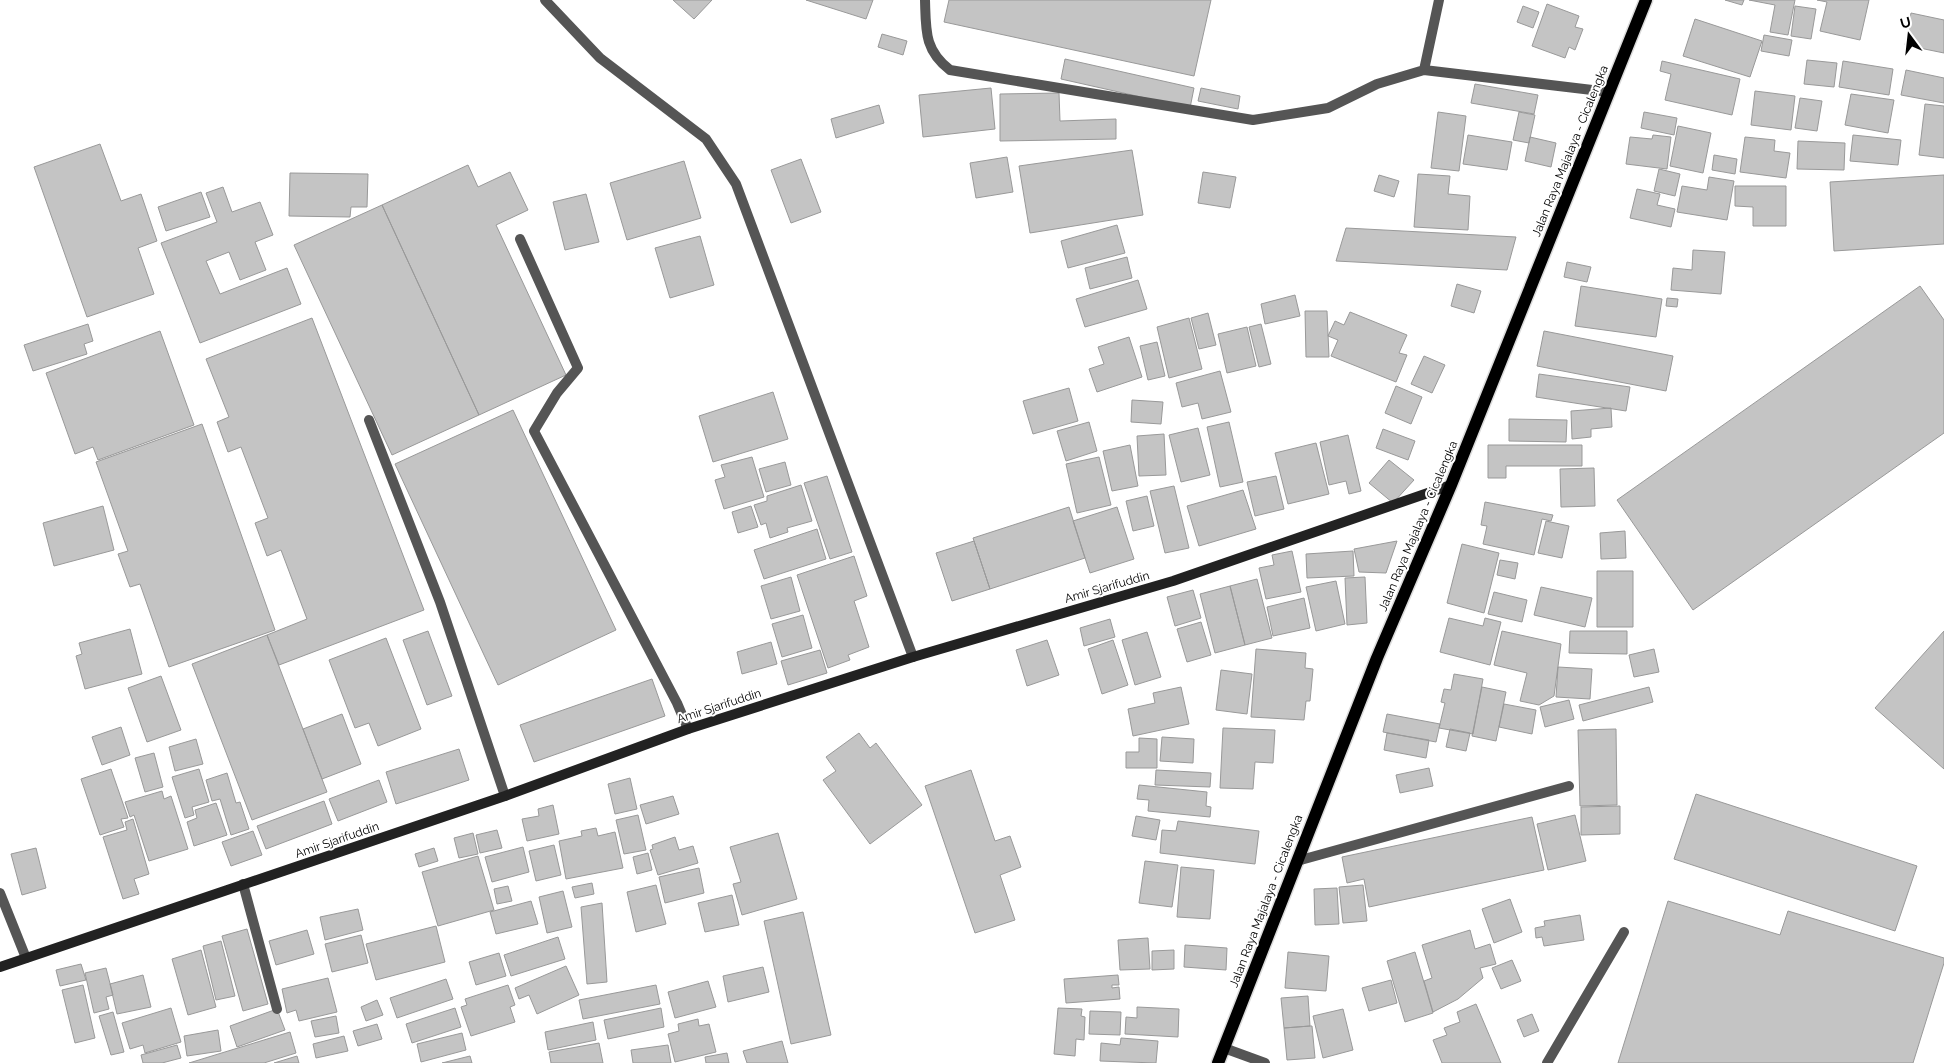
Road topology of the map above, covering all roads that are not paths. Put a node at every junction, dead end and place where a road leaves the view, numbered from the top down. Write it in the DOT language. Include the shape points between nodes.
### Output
graph roads {
  1 [pos="546,0"];
  2 [pos="925,0"];
  3 [pos="1439,0"];
  4 [pos="1646,0"];
  5 [pos="1424,70"];
  6 [pos="1609,92"];
  7 [pos="520,240"];
  8 [pos="369,420"];
  9 [pos="1451,485"];
  10 [pos="913,657"];
  11 [pos="688,729"];
  12 [pos="1569,786"];
  13 [pos="504,796"];
  14 [pos="1297,860"];
  15 [pos="243,884"];
  16 [pos="0,893"];
  17 [pos="1624,932"];
  18 [pos="26,958"];
  19 [pos="0,967"];
  20 [pos="277,1009"];
  21 [pos="1224,1048"];
  22 [pos="1218,1063"];
  23 [pos="1265,1063"];
  24 [pos="1547,1063"];
  1 -- 10 [label="street" via="600,58 706,139 736,184"];
  2 -- 5 [label="street" via="929,46 938,61 950,70 1253,120 1328,108 1377,84"];
  3 -- 5 [label="street"];
  4 -- 6 [label="main road, Jalan Raya Majalaya - Cicalengka"];
  5 -- 6 [label="street"];
  6 -- 9 [label="main road, Jalan Raya Majalaya - Cicalengka"];
  7 -- 11 [label="street" via="578,368 557,393 534,431"];
  8 -- 13 [label="street" via="440,602"];
  9 -- 10 [label="main road, Amir Sjarifuddin" via="1173,580"];
  9 -- 14 [label="main road, Jalan Raya Majalaya - Cicalengka" via="1377,658"];
  10 -- 11 [label="main road, Amir Sjarifuddin"];
  11 -- 13 [label="main road, Amir Sjarifuddin"];
  12 -- 14 [label="street"];
  13 -- 15 [label="main road, Amir Sjarifuddin"];
  14 -- 21 [label="main road, Jalan Raya Majalaya - Cicalengka"];
  15 -- 18 [label="main road, Amir Sjarifuddin"];
  15 -- 20 [label="street"];
  16 -- 18 [label="street"];
  17 -- 24 [label="street"];
  18 -- 19 [label="main road, Amir Sjarifuddin"];
  21 -- 22 [label="main road, Jalan Raya Majalaya - Cicalengka"];
  21 -- 23 [label="street"];
}
